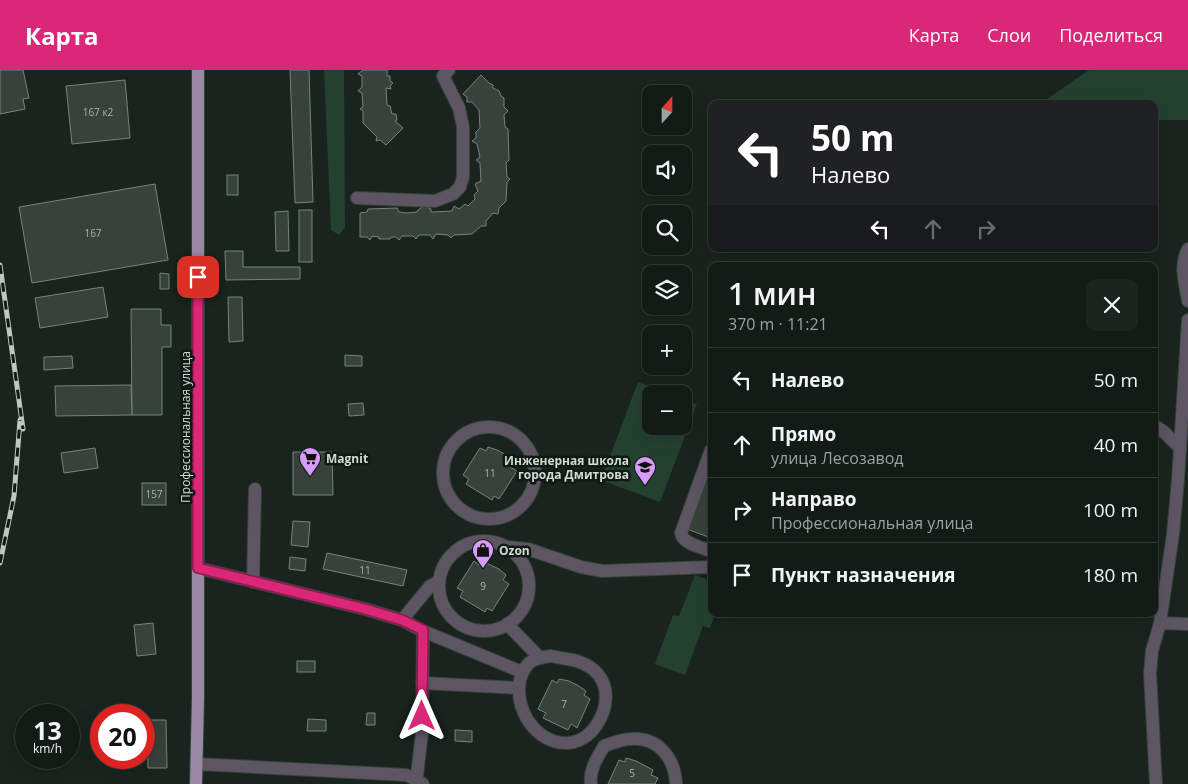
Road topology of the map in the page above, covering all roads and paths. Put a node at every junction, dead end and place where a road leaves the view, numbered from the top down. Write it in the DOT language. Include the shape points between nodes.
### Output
graph roads {
  1 [pos="198,70"];
  2 [pos="449,70"];
  3 [pos="357,198"];
  4 [pos="1188,249"];
  5 [pos="1188,301"];
  6 [pos="1188,320"];
  7 [pos="1186,393"];
  8 [pos="1158,428"];
  9 [pos="1180,448"];
  10 [pos="708,458"];
  11 [pos="255,489"];
  12 [pos="490,518"];
  13 [pos="487,540"];
  14 [pos="508,547"];
  15 [pos="708,549"];
  16 [pos="708,567"];
  17 [pos="198,568"];
  18 [pos="439,581"];
  19 [pos="253,582"];
  20 [pos="402,620"];
  21 [pos="1160,622"];
  22 [pos="507,624"];
  23 [pos="1188,624"];
  24 [pos="423,630"];
  25 [pos="540,658"];
  26 [pos="522,672"];
  27 [pos="422,683"];
  28 [pos="519,688"];
  29 [pos="592,731"];
  30 [pos="604,746"];
  31 [pos="197,764"];
  32 [pos="419,783"];
  33 [pos="196,784"];
  34 [pos="591,784"];
  35 [pos="676,784"];
  36 [pos="1156,784"];
  1 -- 17 [label="main road, Профессиональная улица"];
  2 -- 3 [label="street" via="443,76 459,108 464,127 464,177 460,187 453,194 435,201"];
  4 -- 5 [label="street" via="1182,270"];
  6 -- 7 [label="street"];
  7 -- 9 [label="street"];
  8 -- 9 [label="street"];
  9 -- 21 [label="street" via="1173,534"];
  10 -- 15 [label="street" via="681,532 686,541"];
  11 -- 19 [label="street"];
  12 -- 12 [label="street" via="500,518 518,510 532,492 536,476 530,451 521,439 498,427 482,427 460,436 447,452 442,470 447,492 458,508 472,516"];
  12 -- 13 [label="street"];
  13 -- 14 [label="street"];
  13 -- 18 [label="street" via="457,549 443,566"];
  14 -- 16 [label="street" via="528,549 581,567 602,570"];
  14 -- 22 [label="street" via="521,559 528,573 530,589 525,607 515,620"];
  17 -- 19 [label="street"];
  17 -- 31 [label="main road, Профессиональная улица"];
  18 -- 20 [label="street" via="430,586"];
  18 -- 22 [label="street" via="441,598 449,614 466,627 486,631"];
  19 -- 20 [label="street"];
  20 -- 24 [label="street"];
  21 -- 23 [label="street"];
  21 -- 36 [label="street" via="1150,673"];
  22 -- 25 [label="street"];
  24 -- 26 [label="street"];
  24 -- 27 [label="street"];
  25 -- 26 [label="street"];
  25 -- 29 [label="street" via="551,656 577,661 601,677 606,688 604,712"];
  26 -- 28 [label="street"];
  27 -- 28 [label="street"];
  27 -- 32 [label="street"];
  28 -- 29 [label="street" via="524,714 548,740 563,744 576,742"];
  29 -- 30 [label="street"];
  30 -- 34 [label="street" via="593,766"];
  30 -- 35 [label="street" via="633,738 649,742 670,760 676,773"];
  31 -- 32 [label="street" via="406,775"];
  31 -- 33 [label="main road, Профессиональная улица"];
}
